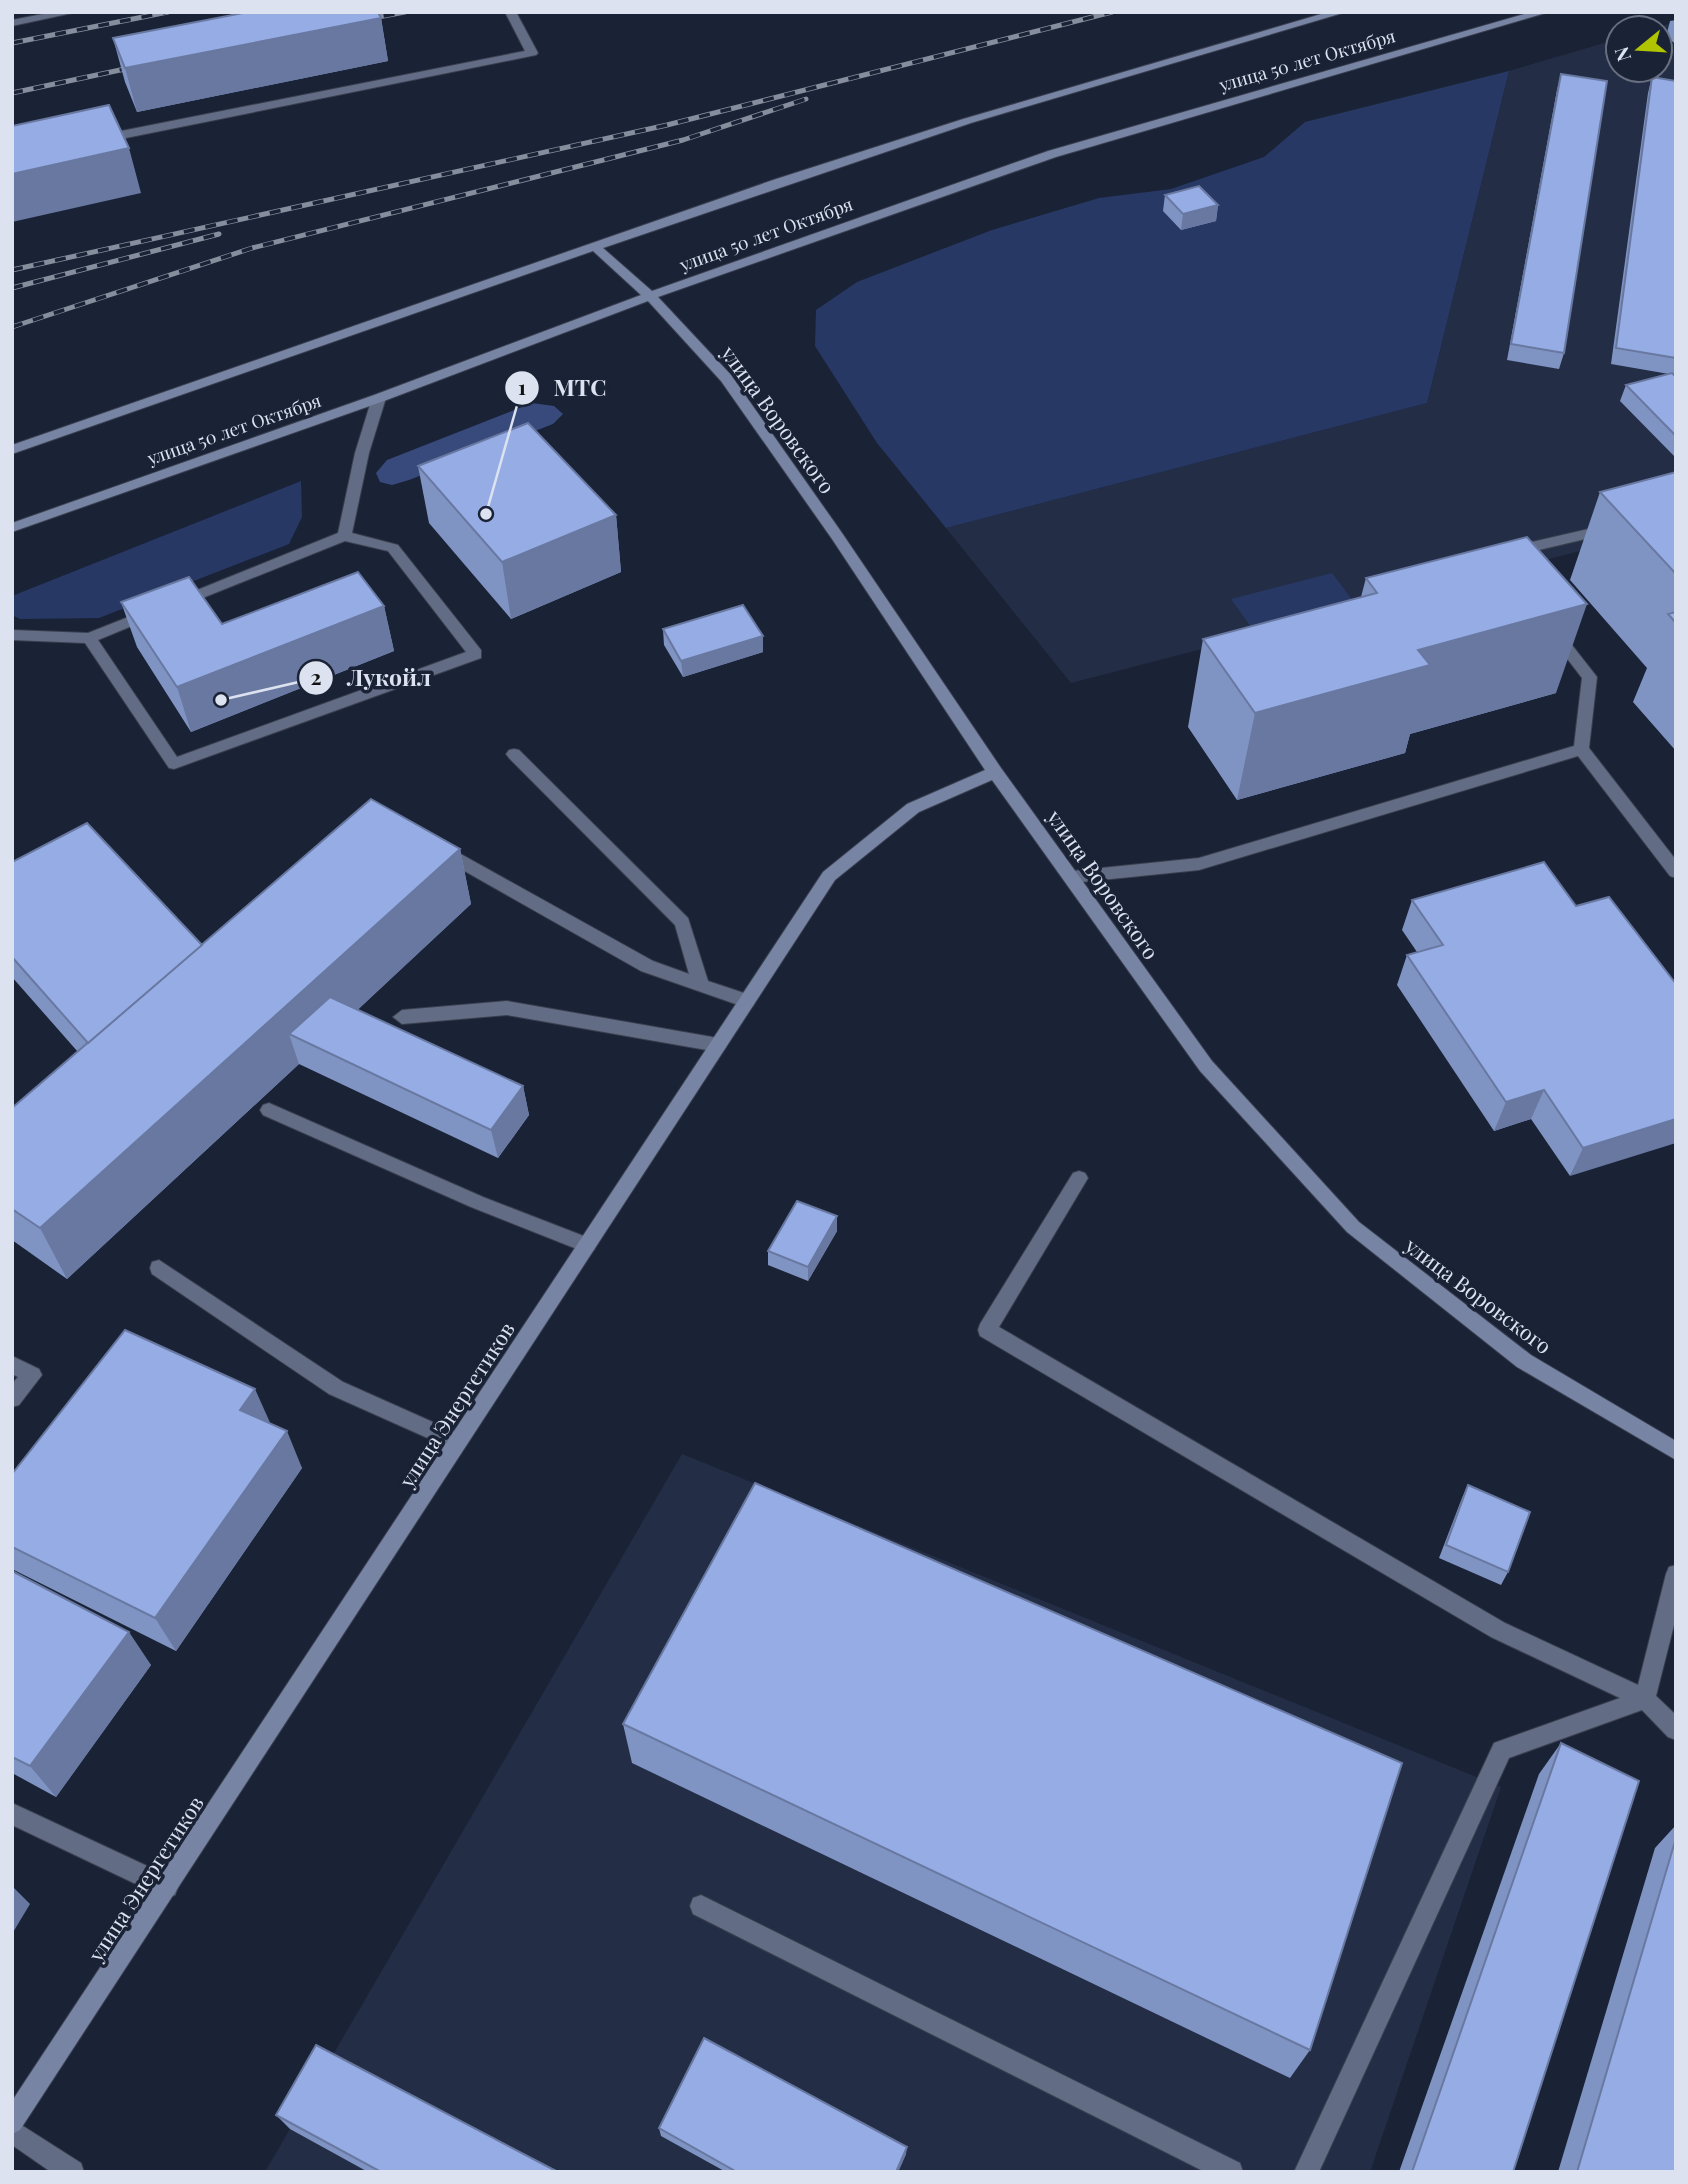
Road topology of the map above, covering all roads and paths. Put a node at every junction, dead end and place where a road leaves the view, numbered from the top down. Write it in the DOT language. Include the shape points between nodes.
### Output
graph roads {
  1 [pos="72,12"];
  2 [pos="510,12"];
  3 [pos="1341,12"];
  4 [pos="1544,12"];
  5 [pos="12,23"];
  6 [pos="93,141"];
  7 [pos="593,245"];
  8 [pos="650,296"];
  9 [pos="379,398"];
  10 [pos="12,450"];
  11 [pos="1624,525"];
  12 [pos="12,528"];
  13 [pos="344,536"];
  14 [pos="1493,555"];
  15 [pos="1550,626"];
  16 [pos="12,635"];
  17 [pos="89,638"];
  18 [pos="1581,748"];
  19 [pos="514,754"];
  20 [pos="995,772"];
  21 [pos="432,845"];
  22 [pos="1676,872"];
  23 [pos="1072,877"];
  24 [pos="701,985"];
  25 [pos="747,1001"];
  26 [pos="402,1017"];
  27 [pos="718,1045"];
  28 [pos="269,1110"];
  29 [pos="1079,1178"];
  30 [pos="587,1245"];
  31 [pos="159,1268"];
  32 [pos="12,1364"];
  33 [pos="12,1399"];
  34 [pos="457,1442"];
  35 [pos="1676,1451"];
  36 [pos="1676,1574"];
  37 [pos="1645,1699"];
  38 [pos="1676,1730"];
  39 [pos="12,1814"];
  40 [pos="167,1887"];
  41 [pos="701,1906"];
  42 [pos="12,2122"];
  43 [pos="12,2131"];
  44 [pos="72,2172"];
  45 [pos="1231,2172"];
  46 [pos="1306,2172"];
  1 -- 5 [label="lane"];
  2 -- 6 [label="lane" via="532,52"];
  3 -- 7 [label="main road, улица 50 лет Октября" via="967,121"];
  4 -- 8 [label="main road, улица 50 лет Октября" via="1052,154"];
  7 -- 8 [label="main road, улица Воровского"];
  7 -- 10 [label="main road, улица 50 лет Октября"];
  8 -- 9 [label="main road, улица 50 лет Октября"];
  8 -- 20 [label="main road, улица Воровского" via="726,378"];
  9 -- 12 [label="main road, улица 50 лет Октября"];
  9 -- 13 [label="lane"];
  11 -- 14 [label="lane"];
  13 -- 17 [label="lane"];
  13 -- 17 [label="lane" via="393,548 476,653 174,764"];
  15 -- 18 [label="lane" via="1590,677"];
  16 -- 17 [label="lane"];
  18 -- 22 [label="lane"];
  18 -- 23 [label="lane" via="1199,863"];
  19 -- 24 [label="lane" via="682,922"];
  20 -- 23 [label="main road, улица Воровского"];
  20 -- 25 [label="main road, улица Энергетиков" via="913,808 829,876"];
  21 -- 24 [label="lane" via="647,966"];
  23 -- 35 [label="main road, улица Воровского" via="1206,1066 1353,1227 1524,1361"];
  24 -- 25 [label="lane"];
  25 -- 27 [label="main road, улица Энергетиков"];
  26 -- 27 [label="lane" via="506,1008"];
  27 -- 30 [label="main road, улица Энергетиков"];
  28 -- 30 [label="lane"];
  29 -- 37 [label="lane" via="987,1330 1498,1630"];
  30 -- 34 [label="main road, улица Энергетиков"];
  31 -- 34 [label="lane" via="337,1388"];
  32 -- 33 [label="lane" via="32,1375"];
  34 -- 40 [label="main road, улица Энергетиков"];
  36 -- 37 [label="lane"];
  37 -- 38 [label="lane"];
  37 -- 46 [label="lane" via="1502,1750"];
  39 -- 40 [label="lane"];
  40 -- 42 [label="main road, улица Энергетиков"];
  41 -- 45 [label="lane"];
  43 -- 44 [label="lane"];
}
